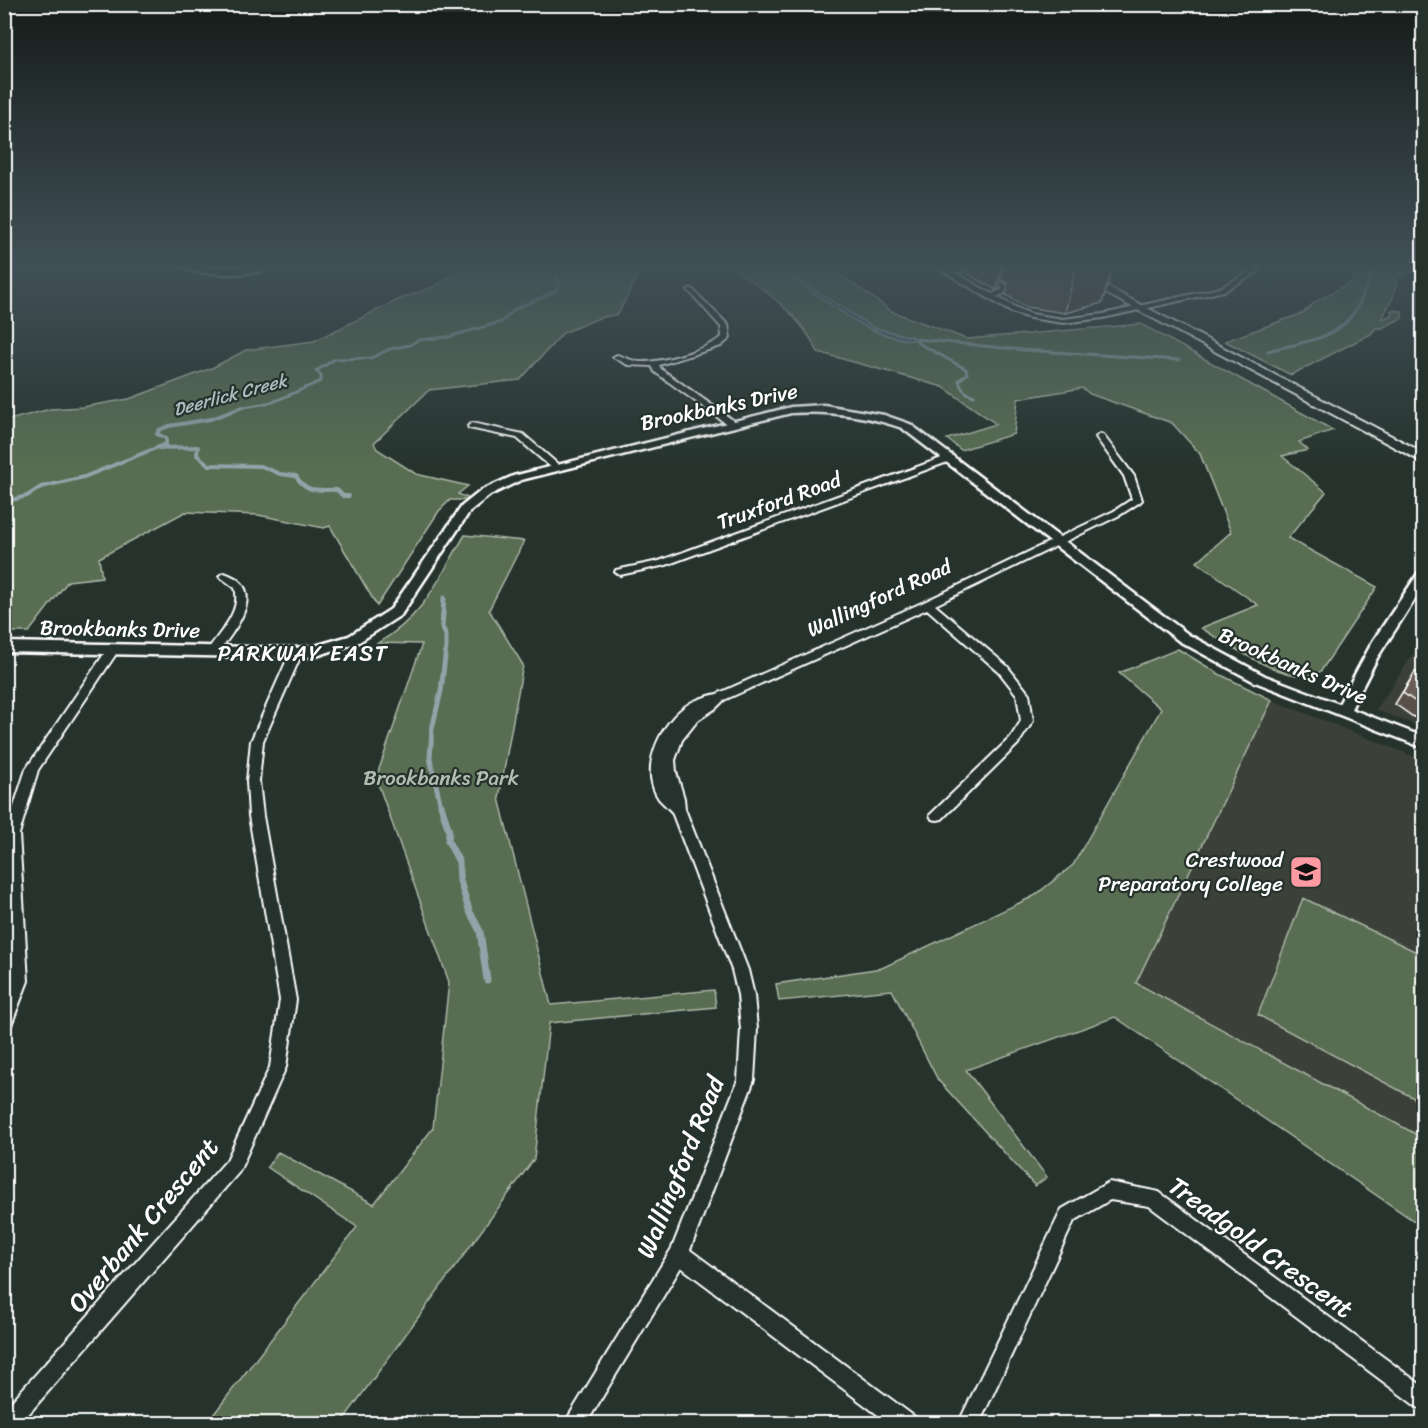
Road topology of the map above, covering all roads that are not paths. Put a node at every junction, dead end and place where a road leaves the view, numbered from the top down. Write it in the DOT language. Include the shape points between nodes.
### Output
graph roads {
  1 [pos="726,333"];
  2 [pos="1187,333"];
  3 [pos="617,357"];
  4 [pos="655,364"];
  5 [pos="731,423"];
  6 [pos="472,426"];
  7 [pos="1100,437"];
  8 [pos="950,458"];
  9 [pos="1424,459"];
  10 [pos="556,467"];
  11 [pos="1057,540"];
  12 [pos="620,572"];
  13 [pos="1424,575"];
  14 [pos="224,576"];
  15 [pos="928,604"];
  16 [pos="4,647"];
  17 [pos="112,651"];
  18 [pos="213,651"];
  19 [pos="296,653"];
  20 [pos="1342,711"];
  21 [pos="1424,743"];
  22 [pos="937,815"];
  23 [pos="4,1023"];
  24 [pos="680,1254"];
  25 [pos="1424,1400"];
  26 [pos="6,1424"];
  27 [pos="574,1424"];
  28 [pos="908,1424"];
  29 [pos="968,1424"];
  1 -- 4 [label="street" via="726,338 718,344"];
  2 -- 9 [label="main road"];
  3 -- 4 [label="street" via="631,363"];
  4 -- 5 [label="street"];
  5 -- 8 [label="street, Brookbanks Drive" via="807,409 864,413 906,426"];
  5 -- 10 [label="street, Brookbanks Drive"];
  6 -- 10 [label="street" via="520,436"];
  7 -- 11 [label="street, Wallingford Road" via="1129,476 1137,500"];
  8 -- 11 [label="street, Brookbanks Drive"];
  8 -- 12 [label="street, Truxford Road" via="662,563"];
  10 -- 19 [label="street, Brookbanks Drive" via="517,477 471,501 396,612 354,639"];
  11 -- 15 [label="street, Wallingford Road"];
  11 -- 20 [label="street, Brookbanks Drive" via="1184,638 1260,679"];
  13 -- 20 [label="street" via="1369,658"];
  14 -- 18 [label="street" via="240,588 243,598 225,636"];
  15 -- 22 [label="street" via="1002,669 1023,694 1027,721 1014,741"];
  15 -- 24 [label="street, Wallingford Road" via="720,697 716,704 693,718 670,751 669,766 679,797 678,809 740,970 749,1029 746,1080"];
  16 -- 17 [label="street, Brookbanks Drive"];
  17 -- 18 [label="street, Brookbanks Drive"];
  17 -- 23 [label="street" via="32,769 12,834 20,981"];
  18 -- 19 [label="street, Brookbanks Drive"];
  19 -- 26 [label="street, Overbank Crescent" via="257,741 253,781 288,1000 278,1067 233,1166"];
  20 -- 21 [label="street, Brookbanks Drive"];
  24 -- 27 [label="street, Wallingford Road"];
  24 -- 28 [label="street"];
  25 -- 29 [label="street, Treadgold Crescent" via="1153,1198 1109,1191 1068,1215"];
}
